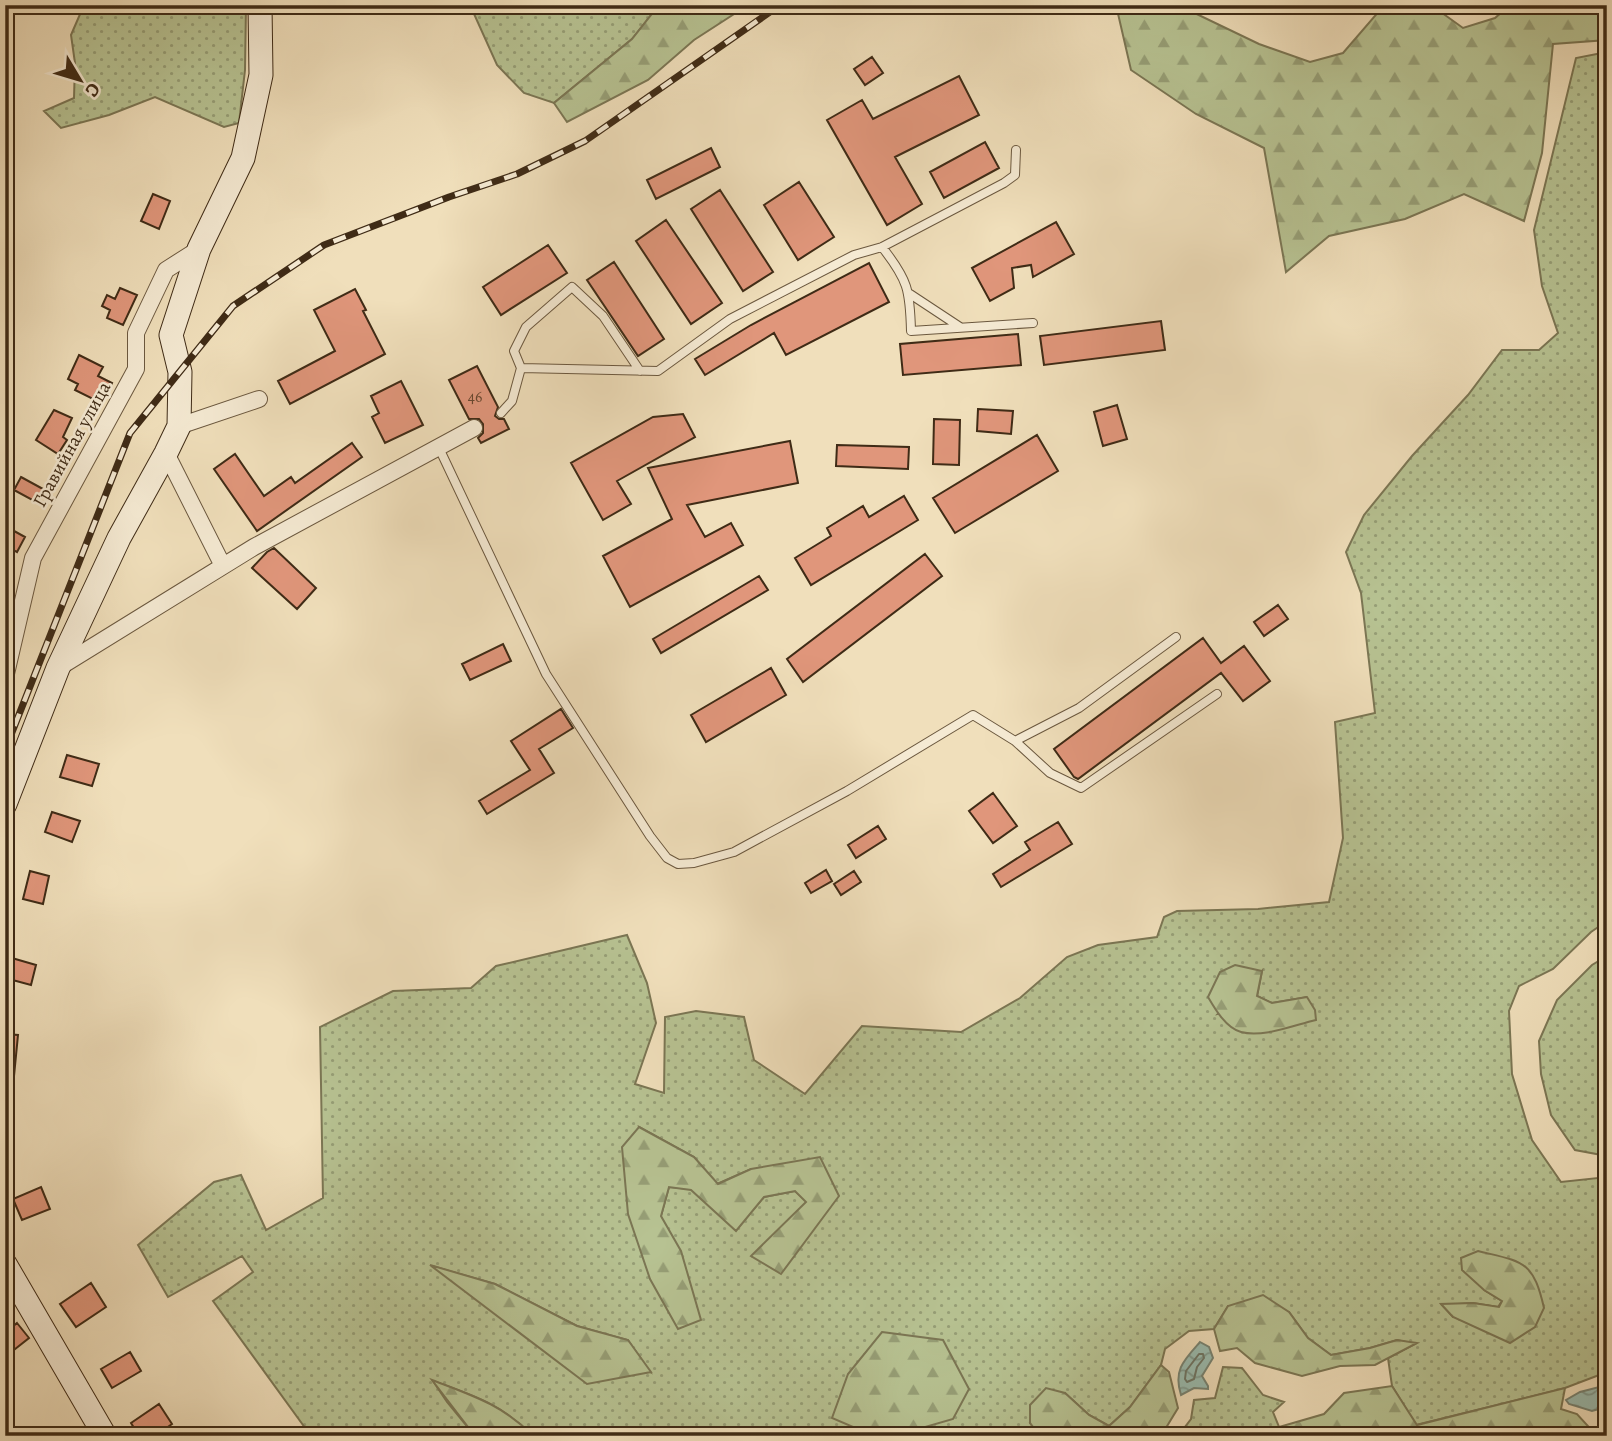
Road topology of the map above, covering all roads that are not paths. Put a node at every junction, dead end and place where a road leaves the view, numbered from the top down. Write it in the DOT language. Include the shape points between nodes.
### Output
graph roads {
  1 [pos="260,5"];
  2 [pos="1016,150"];
  3 [pos="882,247"];
  4 [pos="199,249"];
  5 [pos="910,294"];
  6 [pos="1033,323"];
  7 [pos="961,328"];
  8 [pos="521,368"];
  9 [pos="640,371"];
  10 [pos="259,399"];
  11 [pos="501,413"];
  12 [pos="179,426"];
  13 [pos="474,428"];
  14 [pos="439,447"];
  15 [pos="166,453"];
  16 [pos="223,566"];
  17 [pos="1176,637"];
  18 [pos="58,668"];
  19 [pos="5,678"];
  20 [pos="1217,694"];
  21 [pos="1015,741"];
  22 [pos="5,804"];
  23 [pos="5,1264"];
  24 [pos="105,1436"];
  1 -- 4 [label="street" via="261,75 243,158"];
  2 -- 3 [label="lane" via="1015,175"];
  3 -- 5 [label="lane" via="900,270"];
  3 -- 9 [label="lane" via="855,255 730,319 658,371"];
  4 -- 12 [label="street" via="171,335 180,372"];
  4 -- 19 [label="street, Гравийная улица" via="166,270 136,333 136,369 33,558"];
  5 -- 7 [label="lane"];
  5 -- 7 [label="lane" via="911,331"];
  6 -- 7 [label="lane"];
  8 -- 9 [label="lane"];
  8 -- 9 [label="lane" via="514,351 526,327 572,287 603,316"];
  8 -- 11 [label="lane" via="512,401"];
  10 -- 12 [label="street"];
  12 -- 15 [label="street"];
  13 -- 14 [label="street"];
  14 -- 16 [label="street"];
  14 -- 21 [label="lane" via="546,674 650,836 667,858 678,864 734,852 973,715"];
  15 -- 16 [label="street"];
  15 -- 18 [label="street" via="119,538"];
  16 -- 18 [label="street"];
  17 -- 21 [label="lane" via="1079,708"];
  18 -- 22 [label="street"];
  20 -- 21 [label="lane" via="1082,788 1050,773"];
  23 -- 24 [label="street"];
}
